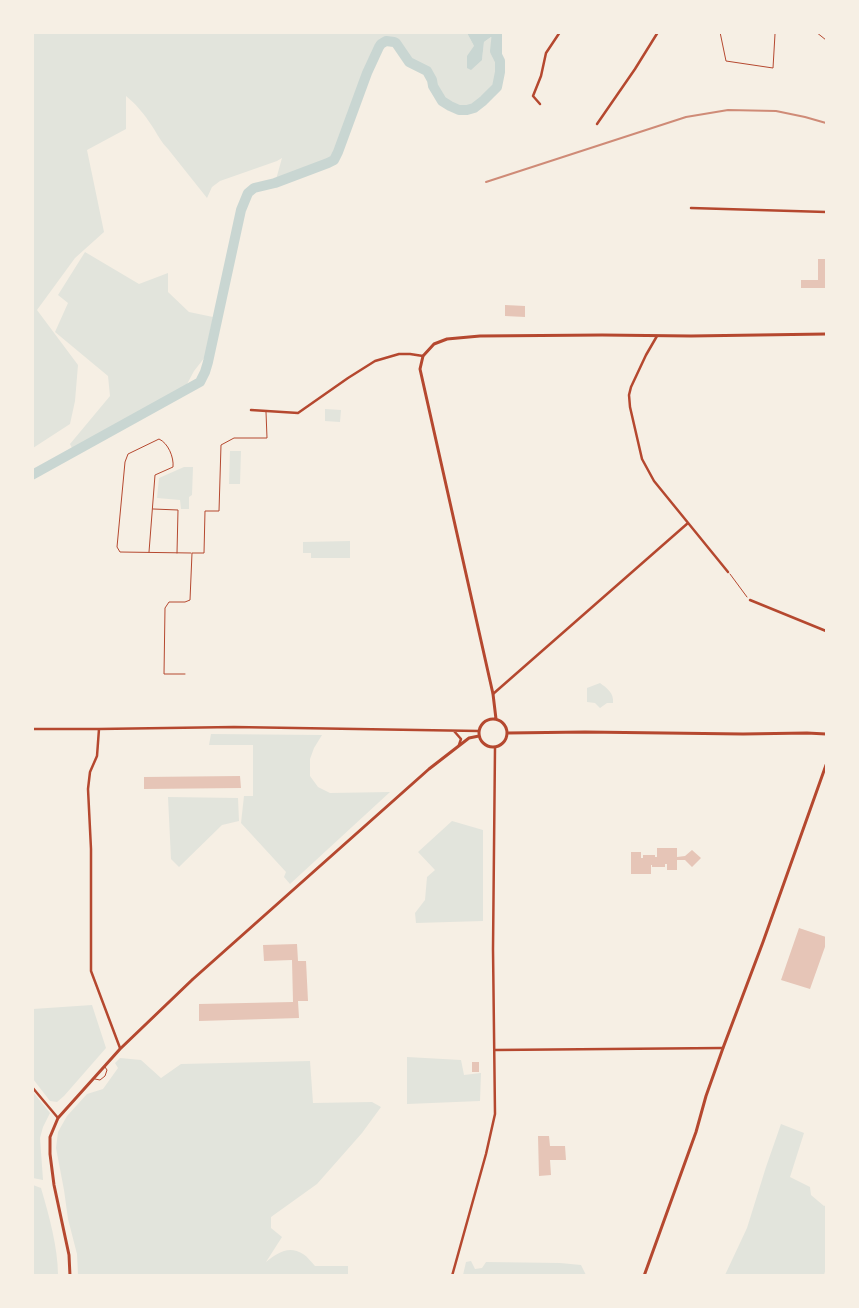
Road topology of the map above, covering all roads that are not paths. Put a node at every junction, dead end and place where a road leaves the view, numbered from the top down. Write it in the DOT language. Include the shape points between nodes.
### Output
graph roads {
  1 [pos="560,32"];
  2 [pos="658,32"];
  3 [pos="720,32"];
  4 [pos="777,32"];
  5 [pos="816,32"];
  6 [pos="826,40"];
  7 [pos="540,104"];
  8 [pos="596,124"];
  9 [pos="691,208"];
  10 [pos="826,212"];
  11 [pos="826,334"];
  12 [pos="658,335"];
  13 [pos="423,356"];
  14 [pos="251,410"];
  15 [pos="266,411"];
  16 [pos="152,509"];
  17 [pos="688,523"];
  18 [pos="149,552"];
  19 [pos="177,553"];
  20 [pos="192,554"];
  21 [pos="728,572"];
  22 [pos="749,599"];
  23 [pos="826,631"];
  24 [pos="185,674"];
  25 [pos="493,694"];
  26 [pos="496,719"];
  27 [pos="32,729"];
  28 [pos="99,729"];
  29 [pos="453,730"];
  30 [pos="479,733"];
  31 [pos="508,733"];
  32 [pos="826,734"];
  33 [pos="458,746"];
  34 [pos="495,748"];
  35 [pos="826,765"];
  36 [pos="724,1048"];
  37 [pos="120,1049"];
  38 [pos="494,1050"];
  39 [pos="104,1066"];
  40 [pos="93,1078"];
  41 [pos="32,1087"];
  42 [pos="58,1118"];
  43 [pos="70,1276"];
  44 [pos="452,1276"];
  45 [pos="644,1276"];
  1 -- 7 [label="street" via="546,53 533,96"];
  2 -- 8 [label="street"];
  3 -- 4 [label="lane" via="726,61 773,68"];
  5 -- 6 [label="lane"];
  9 -- 10 [label="street"];
  11 -- 12 [label="street"];
  12 -- 13 [label="street" via="499,335 447,339 434,344"];
  12 -- 17 [label="street" via="631,387 630,407 643,463"];
  13 -- 15 [label="street" via="399,354 375,361 298,413"];
  13 -- 25 [label="street" via="420,369"];
  14 -- 15 [label="street"];
  15 -- 20 [label="lane" via="267,438 234,438 221,445 219,511 205,511 204,553"];
  16 -- 18 [label="lane"];
  16 -- 18 [label="lane" via="155,475 173,467 174,460 164,441 159,439 128,454 117,547 120,552"];
  16 -- 19 [label="lane" via="178,510"];
  17 -- 21 [label="street"];
  17 -- 25 [label="street"];
  18 -- 19 [label="lane"];
  19 -- 20 [label="lane"];
  20 -- 24 [label="lane" via="190,600 169,602 165,608 164,674"];
  22 -- 23 [label="street"];
  25 -- 26 [label="street"];
  26 -- 30 [label="street" via="482,724"];
  26 -- 31 [label="street" via="502,722"];
  27 -- 28 [label="street"];
  28 -- 29 [label="street"];
  28 -- 37 [label="street" via="97,756 89,780 91,971"];
  29 -- 30 [label="street"];
  29 -- 33 [label="street" via="461,738"];
  30 -- 33 [label="street"];
  30 -- 34 [label="street" via="482,742"];
  31 -- 32 [label="street"];
  31 -- 34 [label="street" via="502,745"];
  33 -- 37 [label="street" via="213,961"];
  34 -- 38 [label="street"];
  35 -- 36 [label="street"];
  36 -- 38 [label="street"];
  36 -- 45 [label="street"];
  37 -- 39 [label="street"];
  38 -- 44 [label="street" via="495,1114 491,1136"];
  39 -- 40 [label="street"];
  39 -- 40 [label="lane" via="107,1070 105,1076 100,1080"];
  40 -- 42 [label="street"];
  41 -- 42 [label="street"];
  42 -- 43 [label="street" via="50,1137 50,1154"];
}
